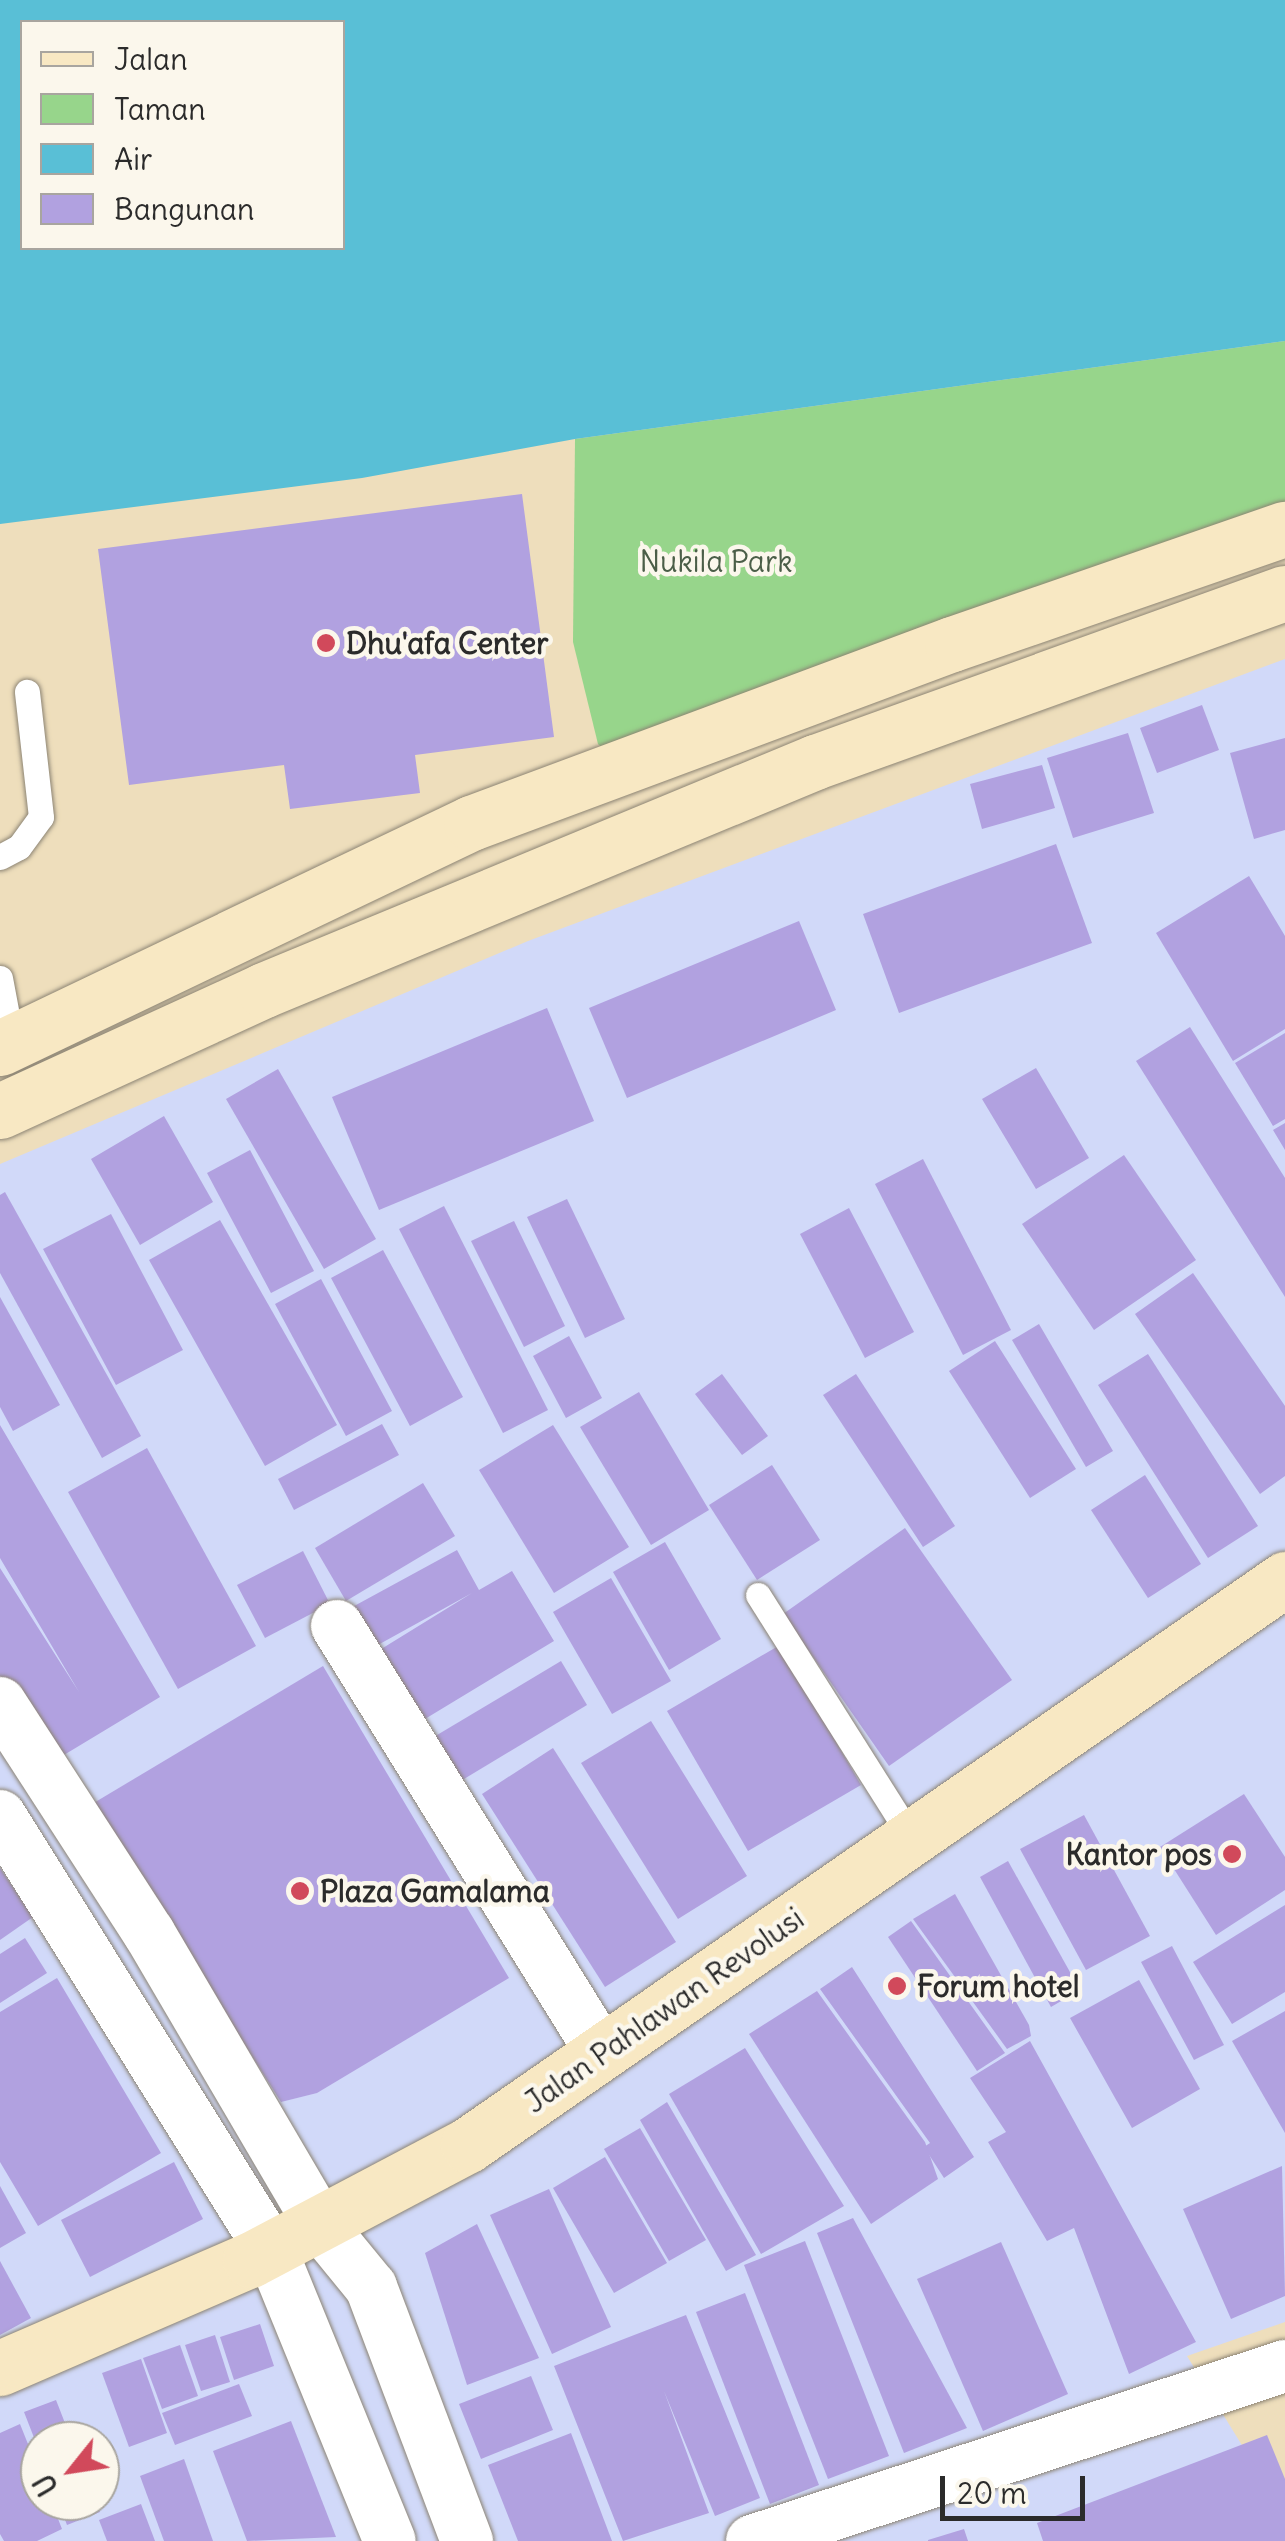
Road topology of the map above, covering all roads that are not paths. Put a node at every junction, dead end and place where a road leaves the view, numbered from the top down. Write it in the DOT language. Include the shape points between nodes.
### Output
graph roads {
  1 [pos="1285,529"];
  2 [pos="1285,592"];
  3 [pos="27,692"];
  4 [pos="0,858"];
  5 [pos="0,978"];
  6 [pos="122,989"];
  7 [pos="152,1042"];
  8 [pos="6,1045"];
  9 [pos="0,1111"];
  10 [pos="1285,1579"];
  11 [pos="758,1595"];
  12 [pos="337,1626"];
  13 [pos="0,1703"];
  14 [pos="0,1816"];
  15 [pos="912,1839"];
  16 [pos="602,2053"];
  17 [pos="321,2226"];
  18 [pos="270,2250"];
  19 [pos="0,2368"];
  20 [pos="1284,2370"];
  21 [pos="390,2541"];
  22 [pos="467,2541"];
  23 [pos="752,2541"];
  1 -- 6 [label="street" via="1025,617 471,824"];
  2 -- 7 [label="street" via="815,762"];
  3 -- 4 [label="lane" via="42,817"];
  5 -- 8 [label="lane"];
  6 -- 7 [label="street"];
  6 -- 8 [label="street"];
  7 -- 9 [label="street"];
  10 -- 15 [label="street, Jalan Pahlawan Revolusi"];
  11 -- 15 [label="lane"];
  12 -- 16 [label="street"];
  13 -- 17 [label="street" via="149,1934"];
  14 -- 18 [label="street"];
  15 -- 16 [label="street, Jalan Pahlawan Revolusi"];
  16 -- 17 [label="street, Jalan Pahlawan Revolusi" via="468,2145"];
  17 -- 18 [label="street, Jalan Pahlawan Revolusi"];
  17 -- 22 [label="street" via="371,2288"];
  18 -- 19 [label="street, Jalan Pahlawan Revolusi"];
  18 -- 21 [label="street"];
  20 -- 23 [label="street"];
}
